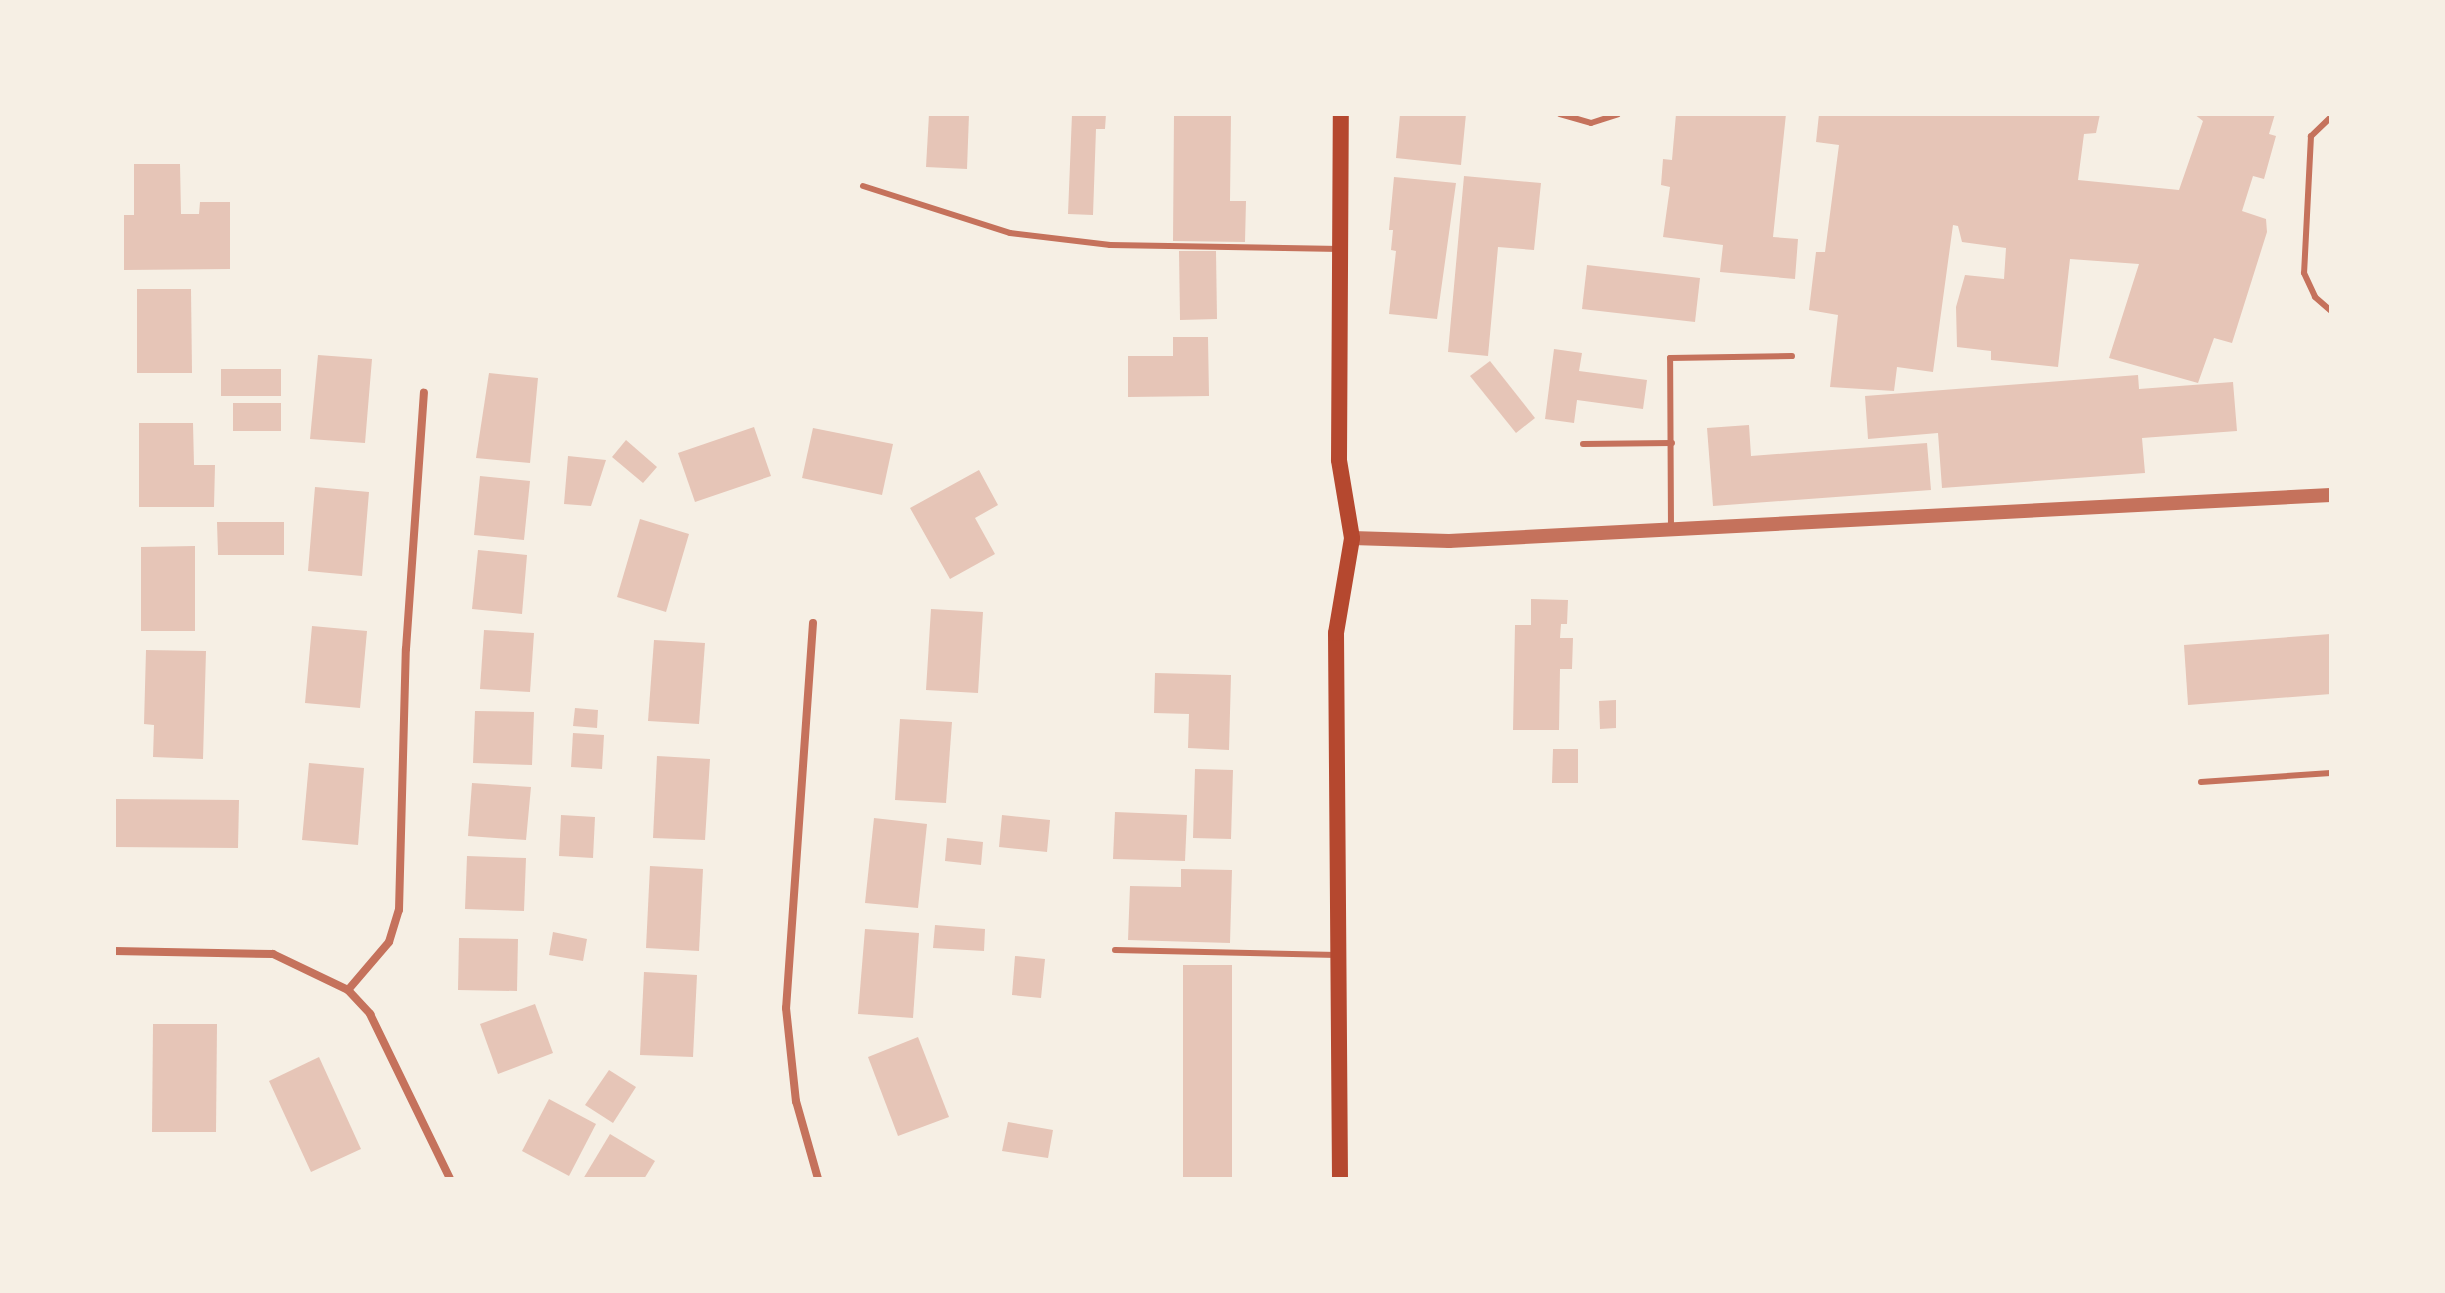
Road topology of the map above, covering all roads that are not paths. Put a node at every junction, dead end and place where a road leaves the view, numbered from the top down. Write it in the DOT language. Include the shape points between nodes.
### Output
graph roads {
  1 [pos="1341,114"];
  2 [pos="1560,114"];
  3 [pos="1618,114"];
  4 [pos="2331,117"];
  5 [pos="863,186"];
  6 [pos="1340,249"];
  7 [pos="2331,311"];
  8 [pos="1792,356"];
  9 [pos="424,393"];
  10 [pos="1672,443"];
  11 [pos="1583,444"];
  12 [pos="2331,495"];
  13 [pos="1671,529"];
  14 [pos="1352,538"];
  15 [pos="813,623"];
  16 [pos="2331,773"];
  17 [pos="2201,782"];
  18 [pos="1115,950"];
  19 [pos="114,951"];
  20 [pos="1337,955"];
  21 [pos="348,990"];
  22 [pos="450,1179"];
  23 [pos="818,1179"];
  24 [pos="1340,1179"];
  1 -- 6 [label="main road"];
  2 -- 3 [label="lane" via="1591,123"];
  4 -- 7 [label="lane" via="2311,136 2304,273 2315,297"];
  5 -- 6 [label="lane" via="1010,233 1110,245"];
  6 -- 14 [label="main road" via="1339,460"];
  8 -- 10 [label="lane" via="1670,358"];
  9 -- 21 [label="street" via="406,649 399,910 389,942"];
  10 -- 11 [label="lane"];
  10 -- 13 [label="lane"];
  12 -- 13 [label="street"];
  13 -- 14 [label="street" via="1449,541"];
  14 -- 20 [label="main road" via="1336,633"];
  15 -- 23 [label="street" via="786,1008 796,1101"];
  16 -- 17 [label="lane"];
  18 -- 20 [label="lane"];
  19 -- 21 [label="street" via="273,954"];
  20 -- 24 [label="main road"];
  21 -- 22 [label="street" via="375,1024"];
}
